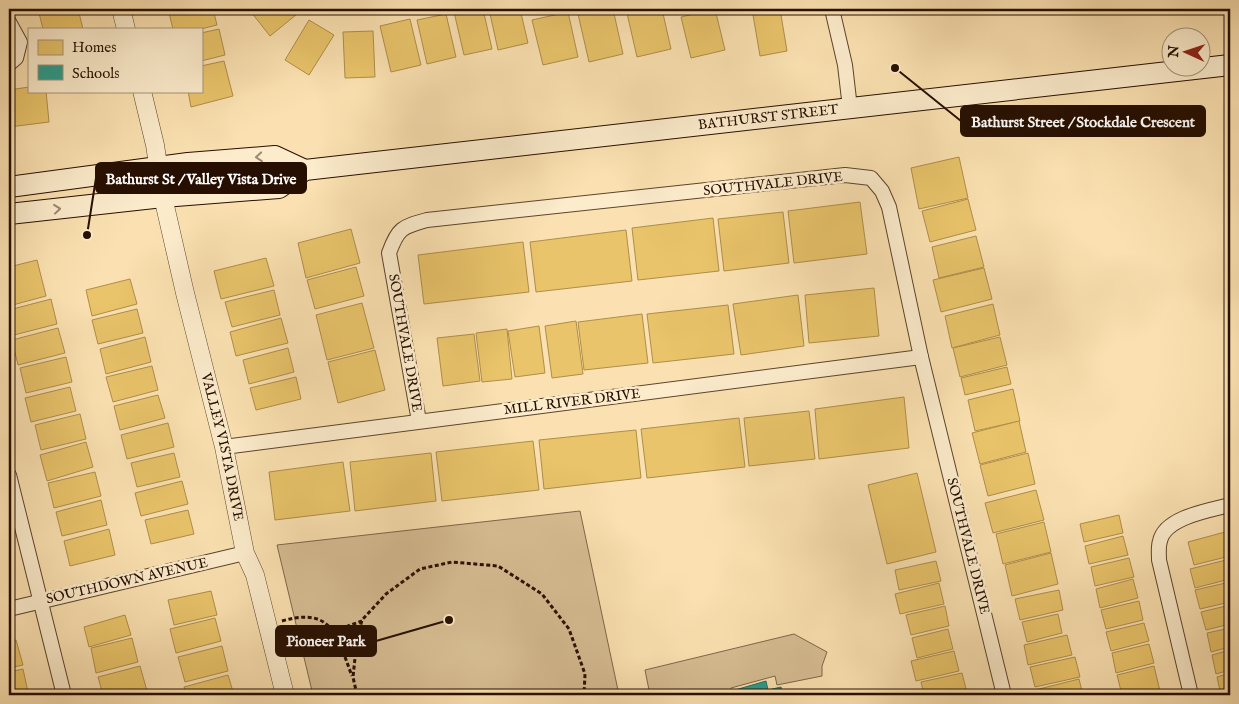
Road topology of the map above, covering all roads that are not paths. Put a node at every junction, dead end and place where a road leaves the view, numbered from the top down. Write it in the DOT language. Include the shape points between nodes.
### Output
graph roads {
  1 [pos="121,9"];
  2 [pos="832,9"];
  3 [pos="9,22"];
  4 [pos="126,28"];
  5 [pos="9,64"];
  6 [pos="1230,65"];
  7 [pos="142,92"];
  8 [pos="850,108"];
  9 [pos="159,167"];
  10 [pos="305,170"];
  11 [pos="9,187"];
  12 [pos="163,197"];
  13 [pos="9,214"];
  14 [pos="921,357"];
  15 [pos="419,422"];
  16 [pos="224,447"];
  17 [pos="9,474"];
  18 [pos="1230,505"];
  19 [pos="245,553"];
  20 [pos="40,601"];
  21 [pos="9,609"];
  22 [pos="64,695"];
  23 [pos="285,695"];
  24 [pos="1004,695"];
  25 [pos="1191,695"];
  1 -- 4 [label="street"];
  2 -- 8 [label="street" via="845,65"];
  3 -- 5 [label="street" via="20,42 16,58"];
  6 -- 8 [label="main road, BATHURST STREET"];
  7 -- 9 [label="street, VALLEY VISTA DRIVE"];
  8 -- 10 [label="main road, BATHURST STREET"];
  10 -- 9 [label="main road, one-way" via="275,156"];
  9 -- 11 [label="main road"];
  9 -- 12 [label="street, VALLEY VISTA DRIVE"];
  10 -- 12 [label="main road, BATHURST STREET" via="279,188"];
  13 -- 12 [label="main road, BATHURST STREET, one-way"];
  12 -- 16 [label="street, VALLEY VISTA DRIVE"];
  14 -- 15 [label="street, MILL RIVER DRIVE"];
  14 -- 15 [label="street, SOUTHVALE DRIVE" via="889,207 871,178 845,175 427,220 405,226 395,237 389,254"];
  14 -- 24 [label="street, SOUTHVALE DRIVE"];
  15 -- 16 [label="street, MILL RIVER DRIVE"];
  16 -- 19 [label="street, VALLEY VISTA DRIVE"];
  17 -- 20 [label="street"];
  18 -- 25 [label="street" via="1185,517 1168,528 1160,539 1159,560"];
  19 -- 20 [label="street, SOUTHDOWN AVENUE"];
  19 -- 23 [label="street, VALLEY VISTA DRIVE" via="255,575"];
  20 -- 21 [label="street, SOUTHDOWN AVENUE"];
  20 -- 22 [label="street"];
}
